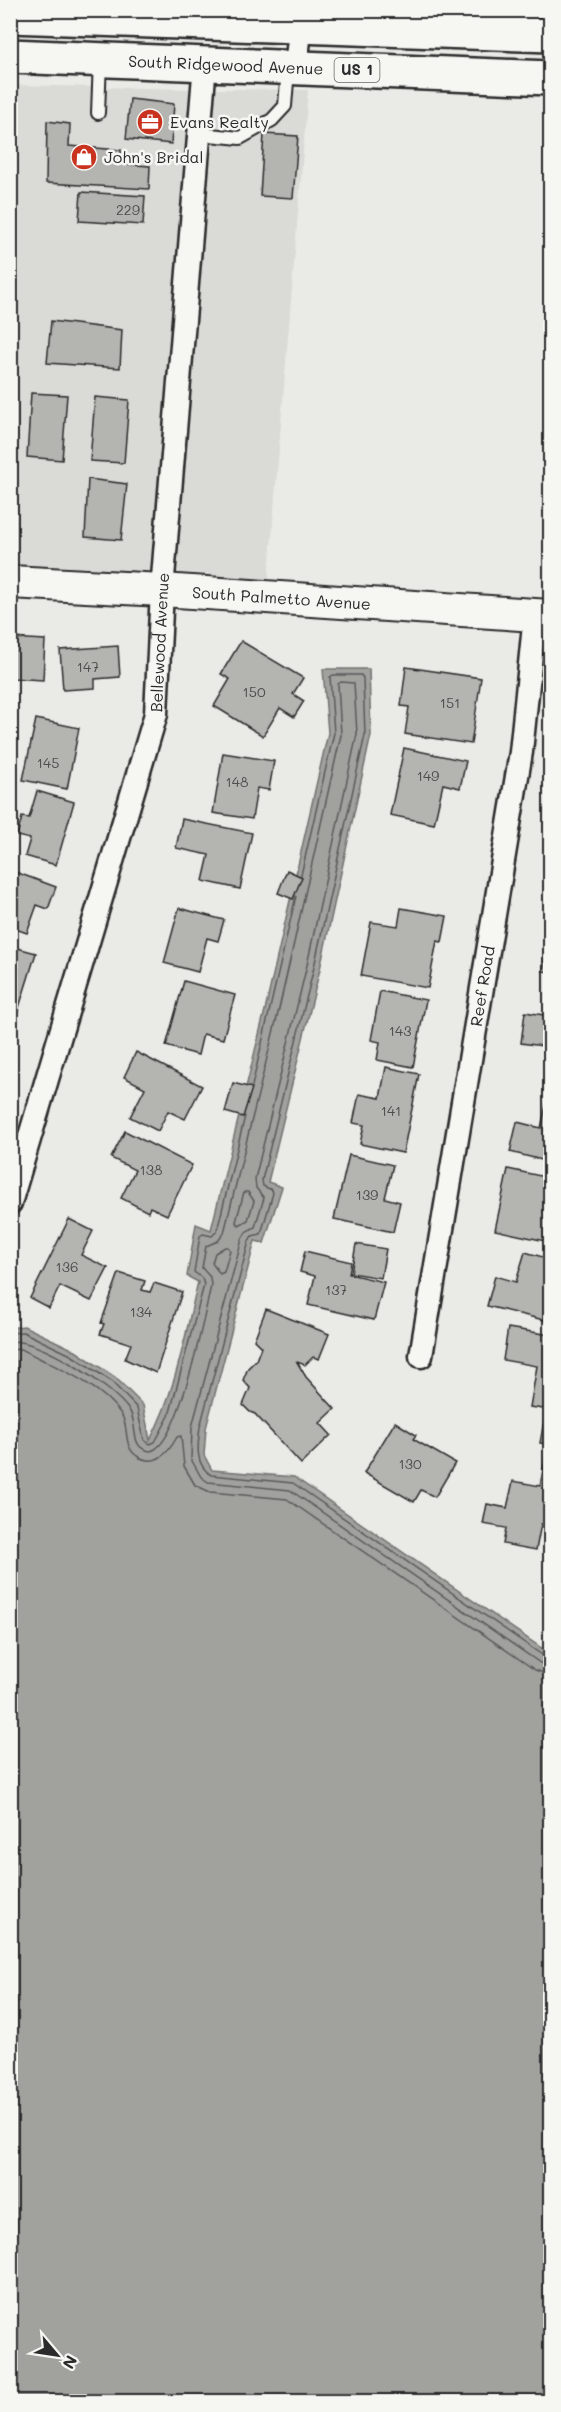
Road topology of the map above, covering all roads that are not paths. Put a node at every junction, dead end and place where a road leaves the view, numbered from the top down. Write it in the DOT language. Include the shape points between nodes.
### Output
graph roads {
  1 [pos="22,14"];
  2 [pos="203,17"];
  3 [pos="301,18"];
  4 [pos="550,35"];
  5 [pos="18,56"];
  6 [pos="100,59"];
  7 [pos="205,63"];
  8 [pos="292,67"];
  9 [pos="550,78"];
  10 [pos="98,112"];
  11 [pos="199,135"];
  12 [pos="10,582"];
  13 [pos="162,590"];
  14 [pos="543,615"];
  15 [pos="17,1156"];
  16 [pos="10,1203"];
  17 [pos="421,1356"];
  1 -- 2 [label="main road"];
  1 -- 5 [label="street"];
  2 -- 3 [label="main road"];
  3 -- 4 [label="main road"];
  3 -- 8 [label="street"];
  5 -- 6 [label="main road, South Ridgewood Avenue / US 1"];
  6 -- 7 [label="main road, South Ridgewood Avenue / US 1"];
  6 -- 10 [label="lane"];
  7 -- 8 [label="main road, South Ridgewood Avenue / US 1"];
  7 -- 11 [label="street, Bellewood Avenue"];
  8 -- 9 [label="main road, South Ridgewood Avenue / US 1"];
  8 -- 11 [label="lane" via="285,106 272,120 240,138"];
  11 -- 13 [label="street, Bellewood Avenue"];
  12 -- 13 [label="street, South Palmetto Avenue"];
  13 -- 14 [label="street, South Palmetto Avenue"];
  13 -- 15 [label="street, Bellewood Avenue" via="156,714"];
  14 -- 17 [label="street, Reef Road"];
  15 -- 16 [label="street, Bellewood Avenue"];
}
